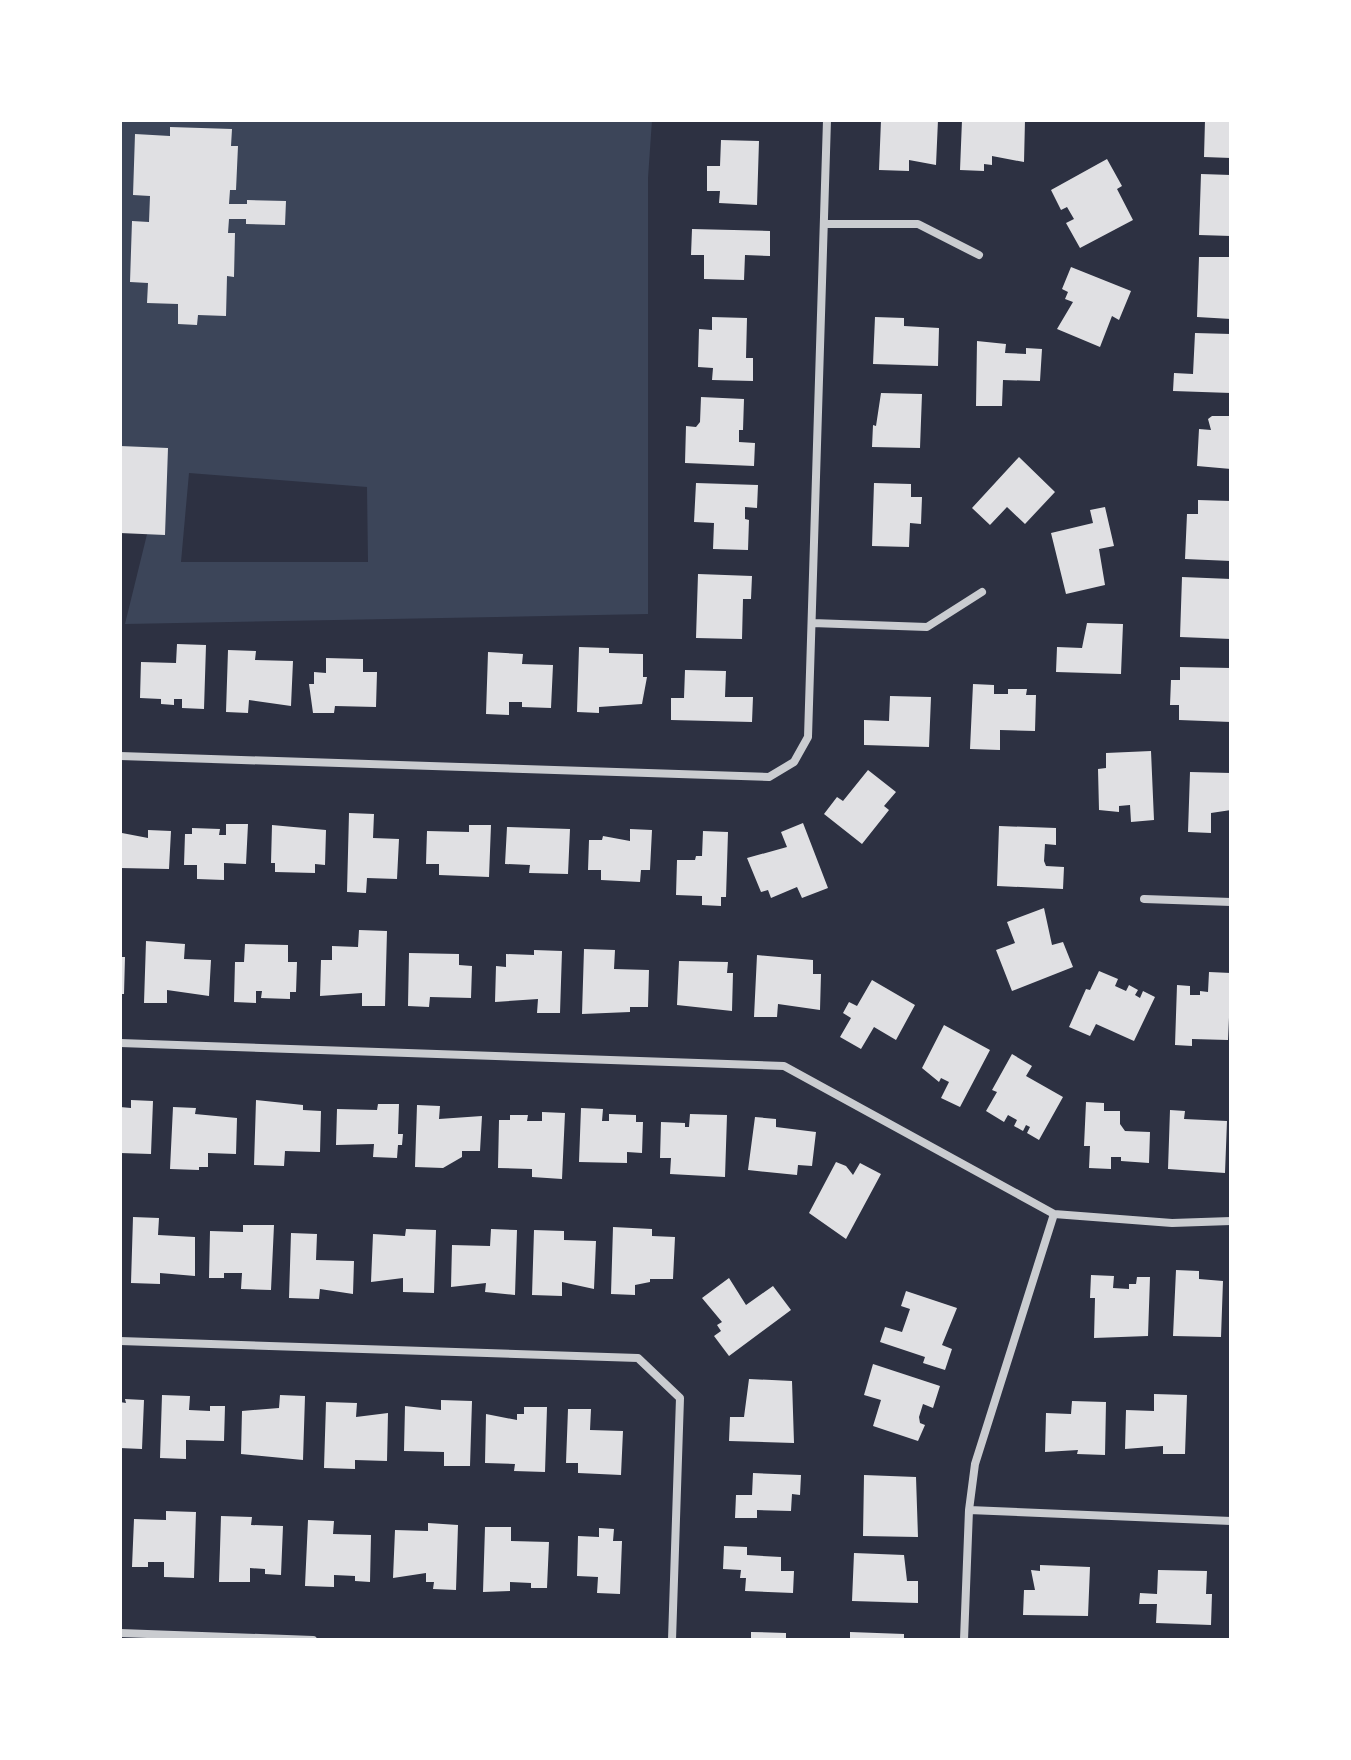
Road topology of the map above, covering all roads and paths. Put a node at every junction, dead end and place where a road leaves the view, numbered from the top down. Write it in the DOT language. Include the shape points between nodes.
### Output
graph roads {
  1 [pos="827,120"];
  2 [pos="824,224"];
  3 [pos="979,255"];
  4 [pos="982,592"];
  5 [pos="812,623"];
  6 [pos="120,756"];
  7 [pos="1144,899"];
  8 [pos="1231,902"];
  9 [pos="120,1043"];
  10 [pos="1054,1214"];
  11 [pos="1231,1221"];
  12 [pos="120,1341"];
  13 [pos="969,1510"];
  14 [pos="1231,1521"];
  15 [pos="120,1633"];
  16 [pos="313,1640"];
  17 [pos="672,1640"];
  18 [pos="964,1640"];
  1 -- 2 [label="street"];
  2 -- 3 [label="street" via="918,224"];
  2 -- 5 [label="street"];
  4 -- 5 [label="street" via="927,627"];
  5 -- 6 [label="street" via="808,737 794,762 769,777"];
  7 -- 8 [label="street"];
  9 -- 10 [label="street" via="784,1066"];
  10 -- 11 [label="street" via="1172,1223"];
  10 -- 13 [label="street" via="975,1464"];
  12 -- 17 [label="street" via="638,1358 680,1398"];
  13 -- 14 [label="street"];
  13 -- 18 [label="street"];
  15 -- 16 [label="street"];
}
